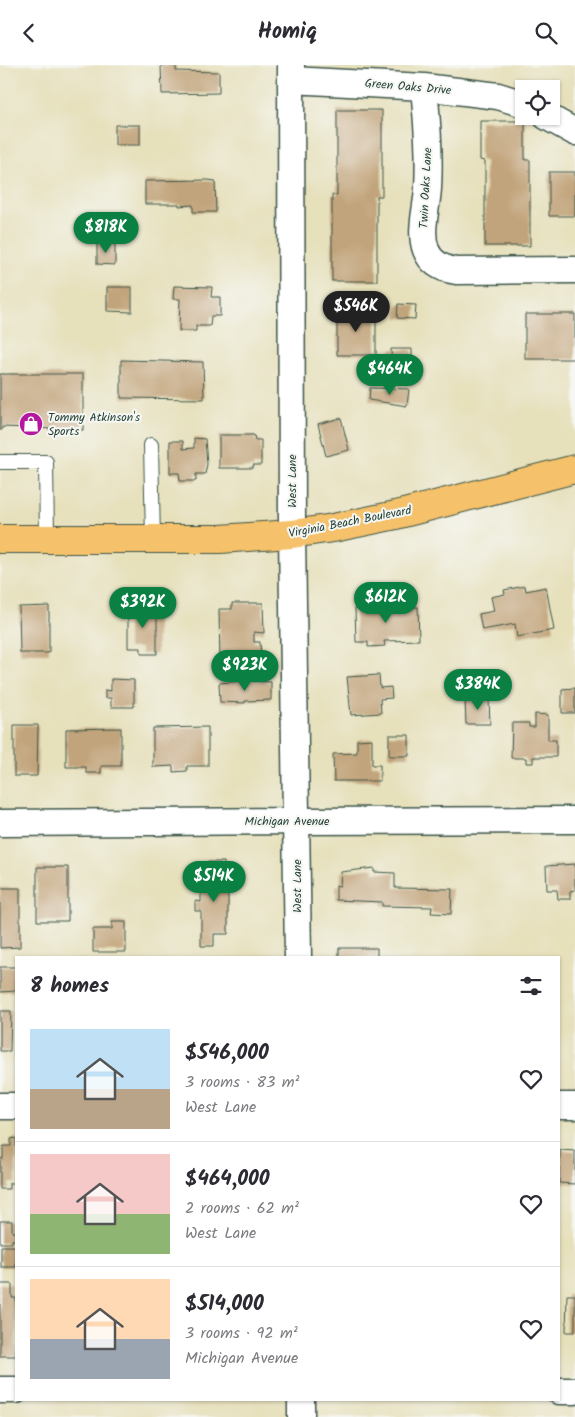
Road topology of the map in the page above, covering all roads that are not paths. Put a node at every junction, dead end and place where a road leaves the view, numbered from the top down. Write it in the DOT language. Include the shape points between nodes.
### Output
graph roads {
  1 [pos="291,73"];
  2 [pos="424,87"];
  3 [pos="515,101"];
  4 [pos="560,124"];
  5 [pos="575,132"];
  6 [pos="575,270"];
  7 [pos="151,445"];
  8 [pos="0,462"];
  9 [pos="575,469"];
  10 [pos="292,534"];
  11 [pos="0,539"];
  12 [pos="47,539"];
  13 [pos="153,539"];
  14 [pos="297,821"];
  15 [pos="575,821"];
  16 [pos="0,823"];
  17 [pos="298,956"];
  18 [pos="0,1106"];
  19 [pos="15,1106"];
  20 [pos="560,1106"];
  21 [pos="575,1106"];
  22 [pos="0,1390"];
  23 [pos="15,1390"];
  24 [pos="560,1391"];
  25 [pos="575,1391"];
  26 [pos="301,1401"];
  27 [pos="301,1417"];
  1 -- 2 [label="street, Green Oaks Drive"];
  1 -- 10 [label="street, West Lane"];
  2 -- 3 [label="street, Green Oaks Drive" via="498,96"];
  2 -- 6 [label="street, Twin Oaks Lane" via="428,189 423,239 426,252 434,262 456,271"];
  4 -- 5 [label="street"];
  7 -- 13 [label="lane"];
  8 -- 12 [label="lane" via="46,462"];
  9 -- 10 [label="main road, Virginia Beach Boulevard" via="396,515"];
  10 -- 13 [label="main road, Virginia Beach Boulevard" via="251,538"];
  10 -- 14 [label="street, West Lane"];
  11 -- 12 [label="main road, Virginia Beach Boulevard"];
  12 -- 13 [label="main road, Virginia Beach Boulevard"];
  14 -- 15 [label="street, Michigan Avenue"];
  14 -- 16 [label="street, Michigan Avenue"];
  14 -- 17 [label="street, West Lane"];
  18 -- 19 [label="street"];
  20 -- 21 [label="street"];
  22 -- 23 [label="street"];
  24 -- 25 [label="street"];
  26 -- 27 [label="street"];
}
